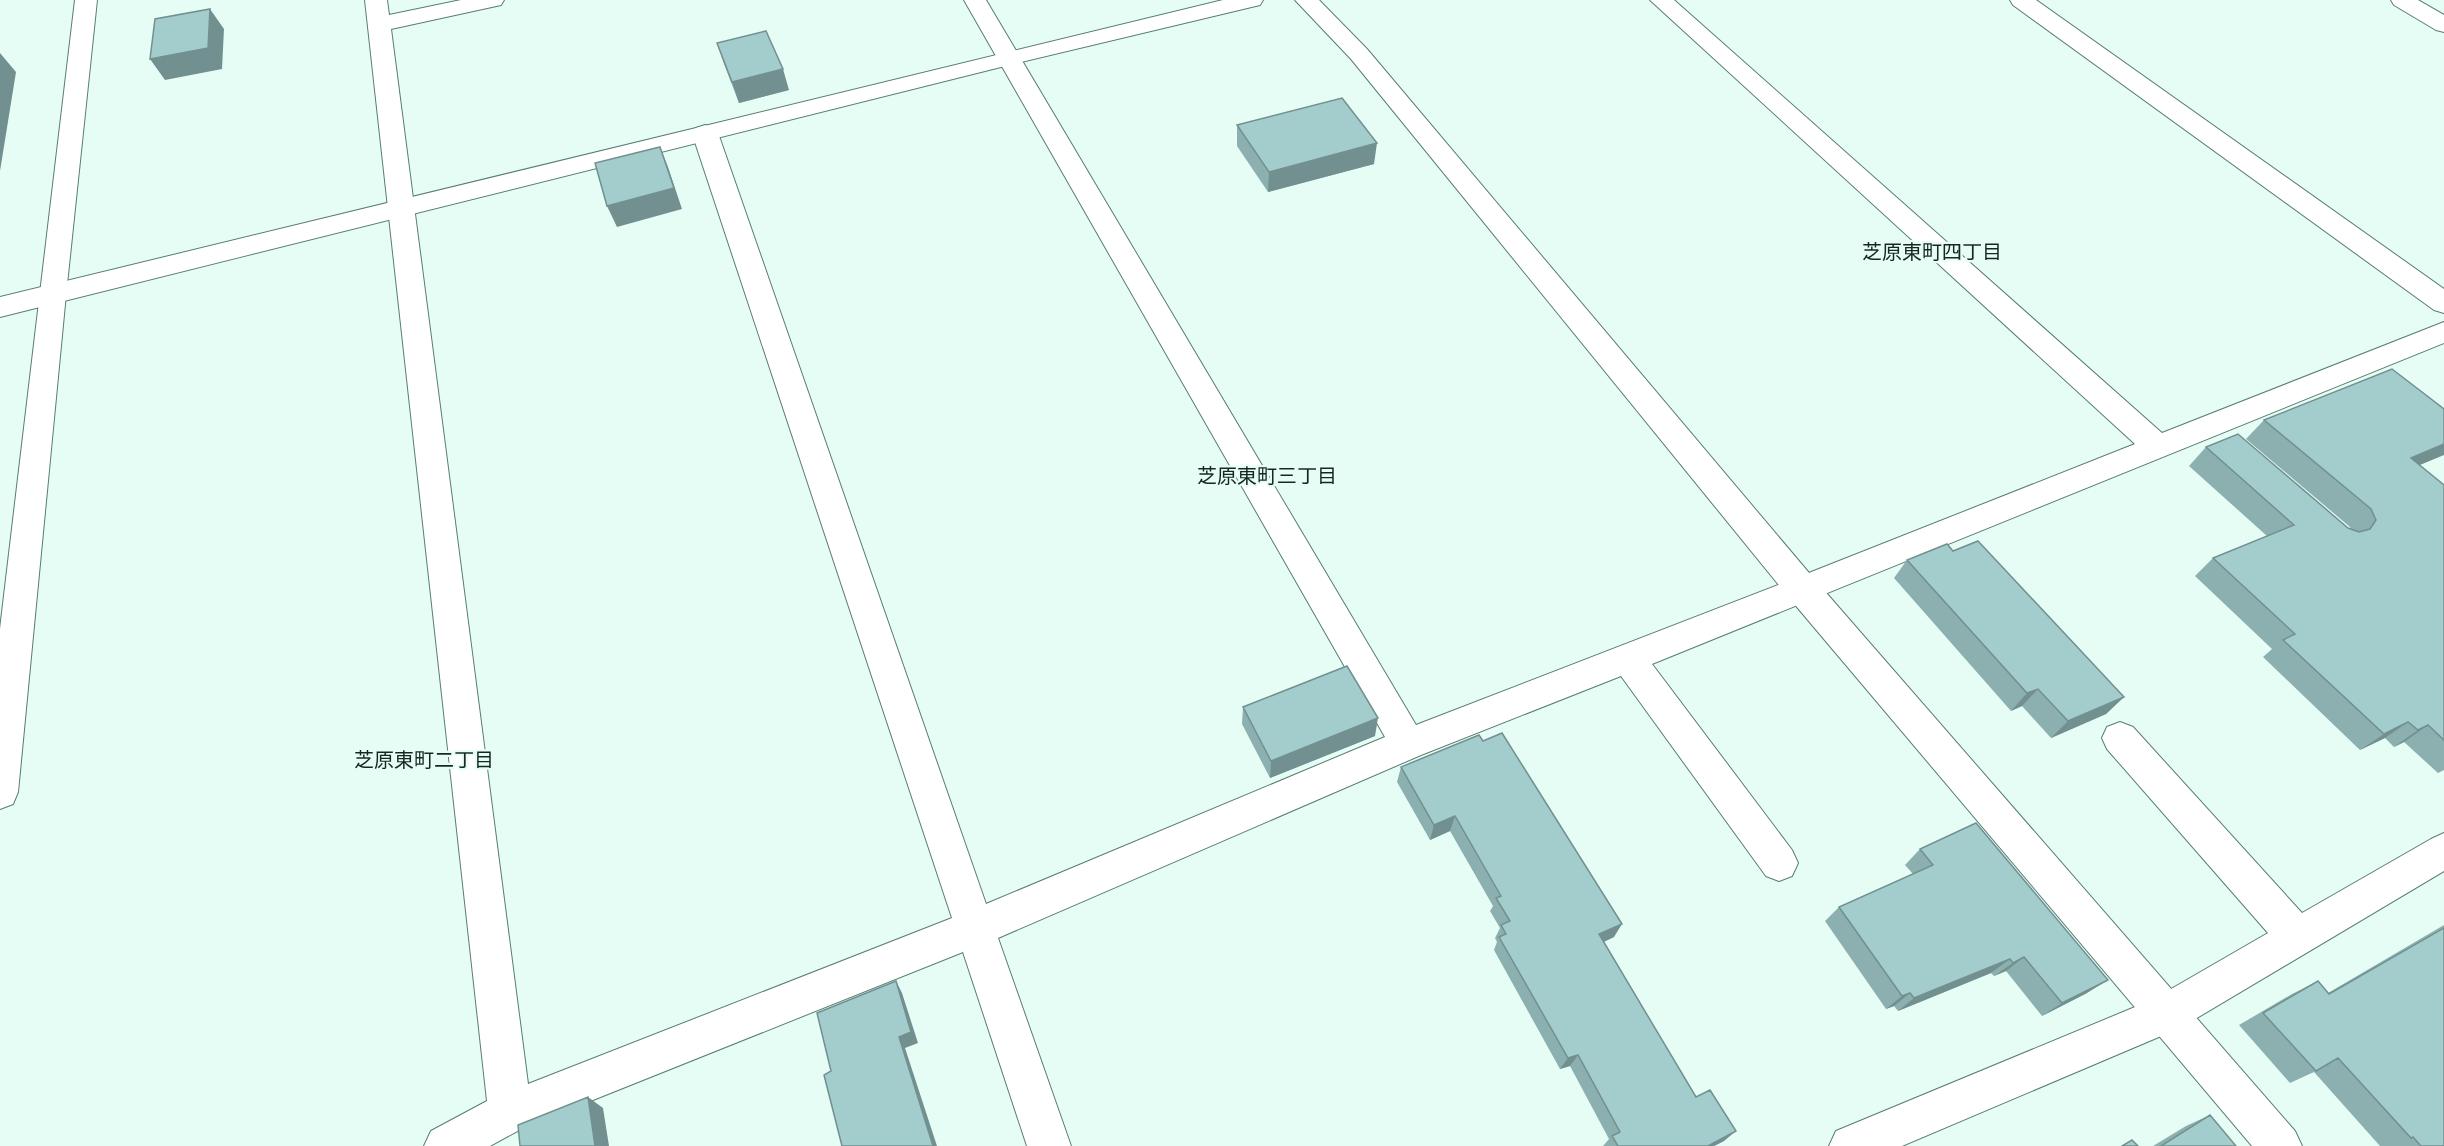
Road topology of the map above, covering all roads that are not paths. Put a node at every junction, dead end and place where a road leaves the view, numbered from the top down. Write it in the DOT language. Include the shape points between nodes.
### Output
graph roads {
  1 [pos="86,0"];
  2 [pos="493,0"];
  3 [pos="975,0"];
  4 [pos="1252,0"];
  5 [pos="1306,0"];
  6 [pos="1661,0"];
  7 [pos="2021,0"];
  8 [pos="2402,0"];
  9 [pos="378,12"];
  10 [pos="2444,25"];
  11 [pos="1008,58"];
  12 [pos="705,133"];
  13 [pos="402,208"];
  14 [pos="52,294"];
  15 [pos="2444,303"];
  16 [pos="0,307"];
  17 [pos="2444,332"];
  18 [pos="2158,447"];
  19 [pos="1803,590"];
  20 [pos="1627,658"];
  21 [pos="2120,738"];
  22 [pos="1408,744"];
  23 [pos="0,792"];
  24 [pos="2444,851"];
  25 [pos="1779,863"];
  26 [pos="976,928"];
  27 [pos="2298,938"];
  28 [pos="2166,1014"];
  29 [pos="510,1112"];
  30 [pos="446,1146"];
  31 [pos="1049,1146"];
  32 [pos="1851,1146"];
  33 [pos="2280,1146"];
  1 -- 14 [label="street"];
  2 -- 9 [label="street"];
  3 -- 11 [label="street"];
  4 -- 11 [label="street"];
  5 -- 19 [label="street" via="1359,54"];
  6 -- 18 [label="street"];
  7 -- 15 [label="street"];
  8 -- 10 [label="street"];
  9 -- 13 [label="street"];
  11 -- 12 [label="street"];
  11 -- 22 [label="street"];
  12 -- 13 [label="street"];
  12 -- 26 [label="street"];
  13 -- 14 [label="street"];
  13 -- 29 [label="street"];
  14 -- 16 [label="street"];
  14 -- 23 [label="street"];
  17 -- 18 [label="street"];
  18 -- 19 [label="street"];
  19 -- 20 [label="street"];
  19 -- 28 [label="street"];
  20 -- 22 [label="street"];
  20 -- 25 [label="street"];
  21 -- 27 [label="street"];
  22 -- 26 [label="street"];
  24 -- 27 [label="street"];
  26 -- 29 [label="street"];
  26 -- 31 [label="street"];
  27 -- 28 [label="street"];
  28 -- 32 [label="street"];
  28 -- 33 [label="street"];
  29 -- 30 [label="street"];
}
